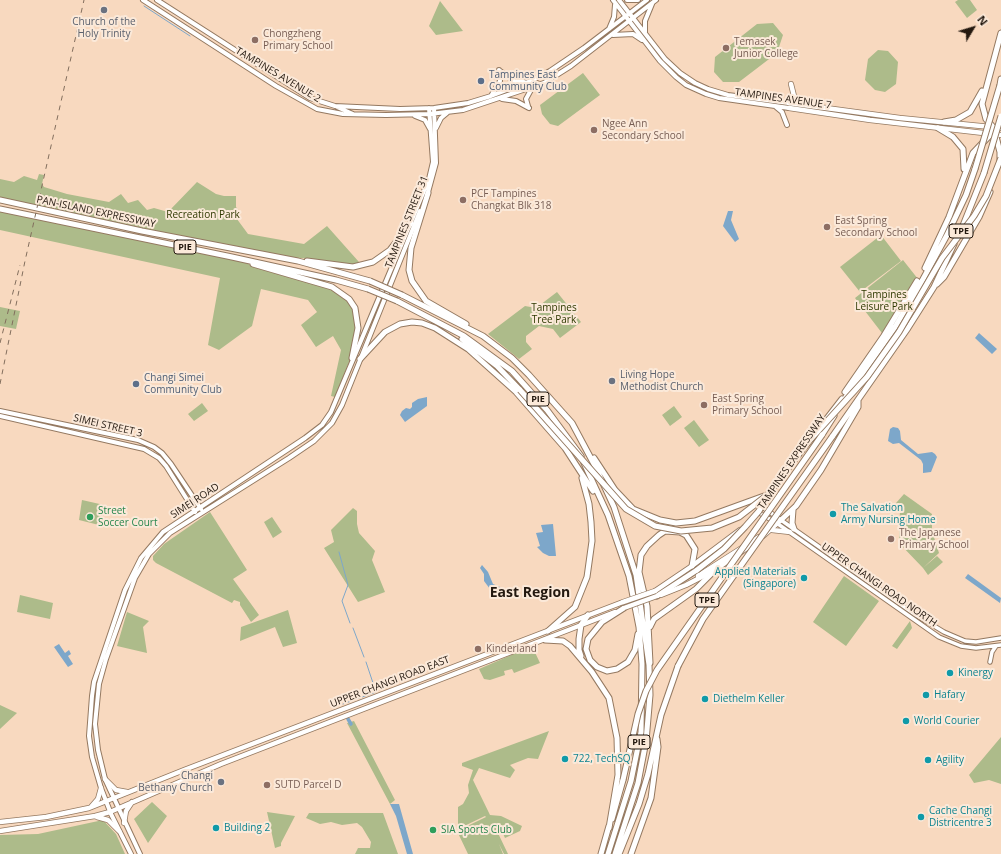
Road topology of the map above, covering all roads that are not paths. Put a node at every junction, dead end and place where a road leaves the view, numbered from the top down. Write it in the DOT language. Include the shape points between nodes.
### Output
graph roads {
  1 [pos="143,0"];
  2 [pos="627,0"];
  3 [pos="638,0"];
  4 [pos="647,0"];
  5 [pos="159,1"];
  6 [pos="616,1"];
  7 [pos="654,1"];
  8 [pos="630,13"];
  9 [pos="168,16"];
  10 [pos="626,17"];
  11 [pos="634,18"];
  12 [pos="630,21"];
  13 [pos="609,29"];
  14 [pos="1001,32"];
  15 [pos="646,34"];
  16 [pos="612,35"];
  17 [pos="646,43"];
  18 [pos="990,72"];
  19 [pos="1001,79"];
  20 [pos="527,82"];
  21 [pos="791,84"];
  22 [pos="532,87"];
  23 [pos="491,96"];
  24 [pos="497,99"];
  25 [pos="789,103"];
  26 [pos="806,104"];
  27 [pos="335,106"];
  28 [pos="775,106"];
  29 [pos="432,108"];
  30 [pos="789,108"];
  31 [pos="449,112"];
  32 [pos="433,114"];
  33 [pos="353,115"];
  34 [pos="413,115"];
  35 [pos="1001,116"];
  36 [pos="944,122"];
  37 [pos="1001,122"];
  38 [pos="787,125"];
  39 [pos="997,127"];
  40 [pos="938,128"];
  41 [pos="433,131"];
  42 [pos="993,134"];
  43 [pos="1001,135"];
  44 [pos="1001,158"];
  45 [pos="1000,166"];
  46 [pos="962,180"];
  47 [pos="428,193"];
  48 [pos="0,200"];
  49 [pos="0,209"];
  50 [pos="411,223"];
  51 [pos="232,257"];
  52 [pos="298,261"];
  53 [pos="924,271"];
  54 [pos="919,284"];
  55 [pos="934,287"];
  56 [pos="382,291"];
  57 [pos="387,293"];
  58 [pos="418,312"];
  59 [pos="483,336"];
  60 [pos="352,358"];
  61 [pos="360,359"];
  62 [pos="488,359"];
  63 [pos="502,380"];
  64 [pos="848,392"];
  65 [pos="842,398"];
  66 [pos="858,400"];
  67 [pos="0,411"];
  68 [pos="0,416"];
  69 [pos="809,441"];
  70 [pos="584,444"];
  71 [pos="580,471"];
  72 [pos="769,493"];
  73 [pos="744,505"];
  74 [pos="761,506"];
  75 [pos="200,508"];
  76 [pos="793,510"];
  77 [pos="195,511"];
  78 [pos="757,511"];
  79 [pos="204,512"];
  80 [pos="198,516"];
  81 [pos="780,522"];
  82 [pos="611,527"];
  83 [pos="167,529"];
  84 [pos="772,530"];
  85 [pos="792,531"];
  86 [pos="170,533"];
  87 [pos="762,536"];
  88 [pos="692,566"];
  89 [pos="715,570"];
  90 [pos="692,581"];
  91 [pos="656,593"];
  92 [pos="624,608"];
  93 [pos="588,616"];
  94 [pos="581,625"];
  95 [pos="560,626"];
  96 [pos="639,627"];
  97 [pos="649,628"];
  98 [pos="548,631"];
  99 [pos="565,631"];
  100 [pos="1001,638"];
  101 [pos="545,640"];
  102 [pos="1001,645"];
  103 [pos="996,646"];
  104 [pos="582,659"];
  105 [pos="990,662"];
  106 [pos="649,665"];
  107 [pos="412,684"];
  108 [pos="400,688"];
  109 [pos="418,690"];
  110 [pos="407,693"];
  111 [pos="368,700"];
  112 [pos="374,706"];
  113 [pos="657,734"];
  114 [pos="257,742"];
  115 [pos="264,747"];
  116 [pos="105,780"];
  117 [pos="101,788"];
  118 [pos="129,792"];
  119 [pos="113,799"];
  120 [pos="133,801"];
  121 [pos="106,802"];
  122 [pos="89,808"];
  123 [pos="117,809"];
  124 [pos="110,812"];
  125 [pos="95,816"];
  126 [pos="0,822"];
  127 [pos="124,823"];
  128 [pos="609,828"];
  129 [pos="0,831"];
  130 [pos="120,831"];
  131 [pos="131,854"];
  132 [pos="140,854"];
  133 [pos="601,854"];
  134 [pos="608,854"];
  135 [pos="615,854"];
  136 [pos="619,854"];
  137 [pos="631,854"];
  1 -- 9 [label="main road, TAMPINES AVENUE 2"];
  2 -- 3 [label="main road"];
  4 -- 8 [label="main road, TAMPINES AVENUE 2"];
  5 -- 9 [label="main road" via="169,10"];
  5 -- 27 [label="main road, TAMPINES AVENUE 2" via="310,98"];
  6 -- 8 [label="main road, TAMPINES AVENUE 7"];
  6 -- 10 [label="main road, TAMPINES AVENUE 7"];
  6 -- 13 [label="main road" via="616,10"];
  7 -- 11 [label="main road, TAMPINES AVENUE 2"];
  7 -- 15 [label="main road" via="645,21"];
  8 -- 10 [label="main road, TAMPINES AVENUE 2"];
  8 -- 11 [label="main road, TAMPINES AVENUE 7"];
  9 -- 33 [label="main road, TAMPINES AVENUE 2" via="304,102 322,111"];
  10 -- 12 [label="main road, TAMPINES AVENUE 7"];
  10 -- 13 [label="main road, TAMPINES AVENUE 2"];
  11 -- 12 [label="main road, TAMPINES AVENUE 2"];
  11 -- 15 [label="main road, TAMPINES AVENUE 7"];
  12 -- 16 [label="main road, TAMPINES AVENUE 2"];
  12 -- 17 [label="main road, TAMPINES AVENUE 7"];
  13 -- 20 [label="main road, TAMPINES AVENUE 2" via="550,72"];
  14 -- 18 [label="highway"];
  15 -- 25 [label="main road, TAMPINES AVENUE 7" via="673,67 701,86 728,95"];
  16 -- 17 [label="main road" via="633,34"];
  16 -- 22 [label="main road, TAMPINES AVENUE 2" via="554,77"];
  17 -- 28 [label="main road, TAMPINES AVENUE 7" via="676,77 697,91 728,100"];
  18 -- 36 [label="highway" via="972,110 961,118"];
  18 -- 39 [label="highway" via="982,104 986,119"];
  19 -- 54 [label="highway, TAMPINES EXPRESSWAY / TPE, bridge" via="976,169 966,195"];
  20 -- 23 [label="main road, TAMPINES AVENUE 2"];
  20 -- 23 [label="main road" via="514,81 499,70 500,81"];
  21 -- 26 [label="main road" via="796,98"];
  22 -- 24 [label="main road, TAMPINES AVENUE 2"];
  22 -- 24 [label="main road" via="526,99 528,107 516,101"];
  23 -- 29 [label="main road, TAMPINES AVENUE 2"];
  24 -- 31 [label="main road, TAMPINES AVENUE 2"];
  25 -- 26 [label="main road, TAMPINES AVENUE 7"];
  26 -- 36 [label="main road, TAMPINES AVENUE 7"];
  27 -- 29 [label="main road, TAMPINES AVENUE 2"];
  27 -- 33 [label="main road"];
  28 -- 30 [label="main road, TAMPINES AVENUE 7"];
  28 -- 38 [label="main road" via="782,112"];
  29 -- 32 [label="main road, TAMPINES STREET 31"];
  30 -- 40 [label="main road, TAMPINES AVENUE 7"];
  31 -- 32 [label="main road, TAMPINES AVENUE 2"];
  31 -- 41 [label="main road" via="441,118"];
  32 -- 34 [label="main road, TAMPINES AVENUE 2"];
  32 -- 41 [label="main road, TAMPINES STREET 31"];
  33 -- 34 [label="main road, TAMPINES AVENUE 2"];
  34 -- 41 [label="main road" via="425,120"];
  35 -- 55 [label="highway, TAMPINES EXPRESSWAY / TPE, bridge" via="968,216"];
  36 -- 39 [label="main road, TAMPINES AVENUE 7"];
  37 -- 39 [label="highway"];
  39 -- 42 [label="highway"];
  40 -- 42 [label="main road, TAMPINES AVENUE 7"];
  40 -- 46 [label="highway" via="953,137 963,149"];
  41 -- 47 [label="main road, TAMPINES STREET 31" via="436,163"];
  41 -- 50 [label="main road, TAMPINES STREET 31" via="433,162 429,179"];
  42 -- 43 [label="main road, TAMPINES AVENUE 7"];
  42 -- 45 [label="highway" via="1000,152"];
  42 -- 46 [label="highway" via="973,153"];
  44 -- 69 [label="highway, bridge" via="986,196 942,258 899,332 854,394 823,423"];
  45 -- 55 [label="highway" via="979,217 944,277"];
  46 -- 53 [label="highway"];
  47 -- 57 [label="main road, TAMPINES STREET 31"];
  47 -- 59 [label="highway" via="409,257 412,280 426,301"];
  48 -- 52 [label="highway, PAN-ISLAND EXPRESSWAY / PIE" via="134,230"];
  49 -- 51 [label="highway, PAN-ISLAND EXPRESSWAY / PIE"];
  50 -- 52 [label="highway" via="390,250 368,264 353,267"];
  50 -- 56 [label="main road, TAMPINES STREET 31"];
  51 -- 58 [label="highway, PAN-ISLAND EXPRESSWAY / PIE, bridge" via="336,280 397,301"];
  51 -- 60 [label="highway" via="342,292 354,308 357,318 357,339"];
  52 -- 59 [label="highway, PAN-ISLAND EXPRESSWAY / PIE, bridge" via="370,282 402,295"];
  53 -- 54 [label="highway"];
  53 -- 65 [label="highway" via="884,337 848,385"];
  54 -- 64 [label="highway, TAMPINES EXPRESSWAY / TPE" via="895,327"];
  55 -- 66 [label="highway, TAMPINES EXPRESSWAY / TPE"];
  56 -- 60 [label="main road, SIMEI ROAD"];
  57 -- 61 [label="main road, SIMEI ROAD"];
  58 -- 62 [label="highway" via="462,339"];
  58 -- 82 [label="highway, PAN-ISLAND EXPRESSWAY / PIE" via="458,333 486,352 512,371 534,394 581,455"];
  59 -- 70 [label="highway, PAN-ISLAND EXPRESSWAY / PIE" via="512,358 546,393 572,424"];
  60 -- 75 [label="main road, SIMEI ROAD" via="331,412 322,425"];
  61 -- 63 [label="highway" via="376,339 391,328 412,322 422,323 435,328 468,349"];
  61 -- 79 [label="main road, SIMEI ROAD" via="339,411 321,434 289,458"];
  62 -- 63 [label="highway"];
  62 -- 72 [label="highway, bridge" via="520,390 626,509 655,526 681,531 712,528 739,517"];
  63 -- 71 [label="highway" via="566,448"];
  64 -- 65 [label="highway"];
  64 -- 128 [label="highway, TAMPINES EXPRESSWAY / TPE, bridge" via="822,435 657,670 638,714"];
  65 -- 69 [label="highway"];
  66 -- 76 [label="highway" via="858,406 821,470"];
  66 -- 113 [label="highway, TAMPINES EXPRESSWAY / TPE, bridge" via="703,619 678,666 666,697"];
  67 -- 75 [label="main road, SIMEI STREET 3" via="146,443 162,453"];
  68 -- 77 [label="main road, SIMEI STREET 3" via="153,453 162,462"];
  69 -- 72 [label="highway, bridge"];
  70 -- 73 [label="highway" via="623,499 633,509 647,516 676,523 695,521"];
  70 -- 106 [label="highway, PAN-ISLAND EXPRESSWAY / PIE" via="614,507 636,575"];
  71 -- 82 [label="highway"];
  71 -- 98 [label="highway" via="592,522 587,577 575,607"];
  72 -- 73 [label="highway"];
  72 -- 74 [label="highway"];
  72 -- 91 [label="highway, bridge" via="759,511 724,549 697,570"];
  73 -- 74 [label="highway"];
  74 -- 78 [label="main road, UPPER CHANGI ROAD EAST"];
  74 -- 81 [label="street, UPPER CHANGI ROAD NORTH"];
  75 -- 77 [label="main road, SIMEI ROAD"];
  75 -- 79 [label="main road, SIMEI STREET 3"];
  76 -- 81 [label="highway"];
  76 -- 85 [label="highway"];
  77 -- 80 [label="main road, SIMEI STREET 3"];
  77 -- 83 [label="main road, SIMEI ROAD"];
  78 -- 81 [label="street, UPPER CHANGI ROAD NORTH"];
  78 -- 88 [label="main road, UPPER CHANGI ROAD EAST" via="739,530"];
  79 -- 80 [label="main road, SIMEI ROAD"];
  80 -- 86 [label="main road, SIMEI ROAD"];
  81 -- 84 [label="main road, UPPER CHANGI ROAD EAST"];
  81 -- 85 [label="street, UPPER CHANGI ROAD NORTH"];
  82 -- 96 [label="highway, PAN-ISLAND EXPRESSWAY / PIE" via="629,576"];
  83 -- 86 [label="main road"];
  83 -- 117 [label="main road, SIMEI ROAD" via="146,552 134,571 94,682 89,736"];
  84 -- 85 [label="main road"];
  84 -- 87 [label="main road, UPPER CHANGI ROAD EAST"];
  85 -- 100 [label="street, UPPER CHANGI ROAD NORTH" via="953,637 976,642"];
  85 -- 103 [label="street, UPPER CHANGI ROAD NORTH" via="939,637 961,646"];
  86 -- 116 [label="main road, SIMEI ROAD" via="140,567 99,684 95,732"];
  87 -- 89 [label="main road, UPPER CHANGI ROAD EAST"];
  87 -- 90 [label="main road, UPPER CHANGI ROAD EAST"];
  88 -- 91 [label="main road, UPPER CHANGI ROAD EAST"];
  88 -- 97 [label="highway" via="694,549 686,535 680,532 665,531 644,551 639,572"];
  89 -- 90 [label="main road, UPPER CHANGI ROAD EAST"];
  89 -- 97 [label="highway" via="696,589 654,619"];
  90 -- 91 [label="main road, UPPER CHANGI ROAD EAST"];
  91 -- 92 [label="main road, UPPER CHANGI ROAD EAST, bridge"];
  91 -- 93 [label="main road, UPPER CHANGI ROAD EAST, bridge" via="623,602"];
  92 -- 94 [label="main road, UPPER CHANGI ROAD EAST"];
  92 -- 96 [label="highway" via="602,622 588,639 586,649 590,660 606,671 617,669 628,662 635,650"];
  93 -- 94 [label="highway"];
  93 -- 95 [label="main road, UPPER CHANGI ROAD EAST"];
  94 -- 99 [label="main road, UPPER CHANGI ROAD EAST"];
  94 -- 104 [label="highway" via="579,650"];
  95 -- 98 [label="main road, UPPER CHANGI ROAD EAST"];
  95 -- 99 [label="main road"];
  96 -- 134 [label="highway, PAN-ISLAND EXPRESSWAY / PIE" via="642,664 641,732 631,781"];
  97 -- 106 [label="highway"];
  98 -- 107 [label="main road, UPPER CHANGI ROAD EAST"];
  99 -- 101 [label="main road, UPPER CHANGI ROAD EAST"];
  101 -- 104 [label="highway" via="563,641"];
  101 -- 109 [label="main road, UPPER CHANGI ROAD EAST"];
  102 -- 103 [label="street, UPPER CHANGI ROAD NORTH"];
  103 -- 105 [label="street"];
  104 -- 128 [label="highway" via="609,698 617,738 618,775"];
  106 -- 135 [label="highway, PAN-ISLAND EXPRESSWAY / PIE" via="650,695 646,741 636,790"];
  107 -- 108 [label="main road, UPPER CHANGI ROAD EAST"];
  107 -- 109 [label="main road"];
  108 -- 110 [label="main road"];
  108 -- 111 [label="main road, UPPER CHANGI ROAD EAST"];
  109 -- 110 [label="main road, UPPER CHANGI ROAD EAST"];
  110 -- 112 [label="main road, UPPER CHANGI ROAD EAST"];
  111 -- 112 [label="main road"];
  111 -- 114 [label="main road, UPPER CHANGI ROAD EAST"];
  112 -- 115 [label="main road, UPPER CHANGI ROAD EAST"];
  113 -- 136 [label="highway, TPE" via="639,804"];
  113 -- 137 [label="highway" via="653,792"];
  114 -- 115 [label="main road"];
  114 -- 118 [label="main road, UPPER CHANGI ROAD EAST"];
  115 -- 120 [label="main road, UPPER CHANGI ROAD EAST"];
  116 -- 118 [label="main road" via="116,790"];
  116 -- 119 [label="main road, SIMEI ROAD"];
  117 -- 121 [label="main road, SIMEI ROAD"];
  117 -- 122 [label="main road" via="98,799"];
  118 -- 119 [label="main road, UPPER CHANGI ROAD EAST"];
  119 -- 121 [label="main road, UPPER CHANGI ROAD EAST"];
  119 -- 123 [label="main road, SIMEI ROAD"];
  120 -- 123 [label="main road, UPPER CHANGI ROAD EAST"];
  120 -- 127 [label="main road" via="126,812"];
  121 -- 122 [label="main road, UPPER CHANGI ROAD EAST"];
  121 -- 124 [label="main road, SIMEI ROAD"];
  122 -- 126 [label="main road, UPPER CHANGI ROAD EAST" via="46,817"];
  123 -- 124 [label="main road, UPPER CHANGI ROAD EAST"];
  123 -- 127 [label="main road, SIMEI ROAD"];
  124 -- 125 [label="main road, UPPER CHANGI ROAD EAST"];
  124 -- 130 [label="main road, SIMEI ROAD"];
  125 -- 129 [label="main road, UPPER CHANGI ROAD EAST"];
  125 -- 130 [label="main road" via="108,820"];
  127 -- 132 [label="main road, SIMEI ROAD"];
  128 -- 133 [label="highway, TAMPINES EXPRESSWAY / TPE"];
  130 -- 131 [label="main road, SIMEI ROAD"];
}
